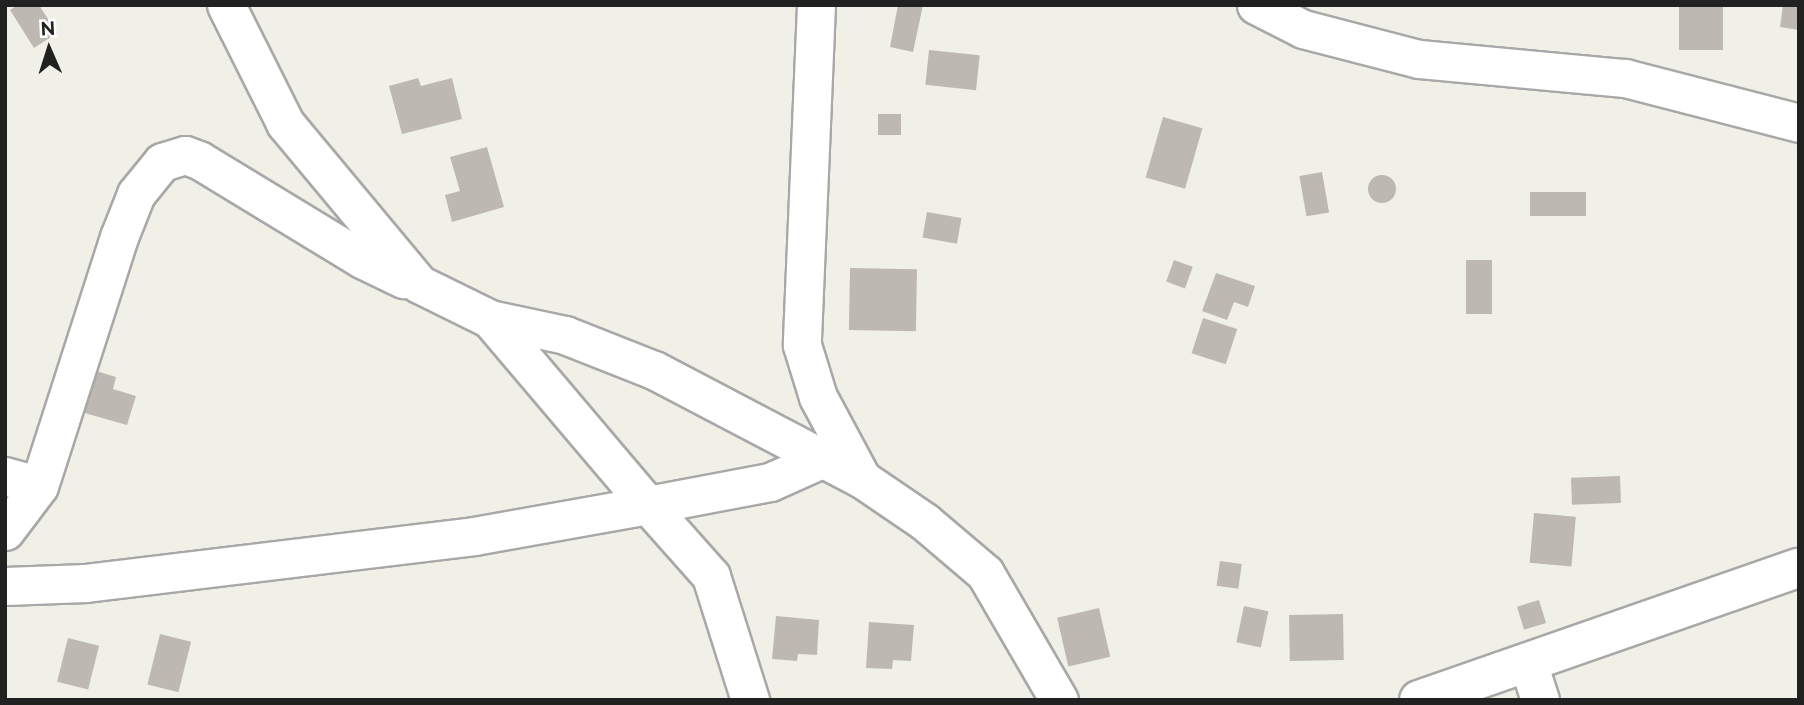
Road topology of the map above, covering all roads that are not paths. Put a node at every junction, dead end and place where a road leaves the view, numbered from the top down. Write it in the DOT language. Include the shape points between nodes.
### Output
graph roads {
  1 [pos="226,5"];
  2 [pos="816,5"];
  3 [pos="1256,5"];
  4 [pos="1799,123"];
  5 [pos="419,284"];
  6 [pos="490,319"];
  7 [pos="826,457"];
  8 [pos="862,479"];
  9 [pos="22,481"];
  10 [pos="648,505"];
  11 [pos="5,531"];
  12 [pos="1799,568"];
  13 [pos="5,586"];
  14 [pos="1528,663"];
  15 [pos="750,700"];
  16 [pos="1059,700"];
  17 [pos="1419,700"];
  18 [pos="1540,700"];
  1 -- 5 [label="street" via="285,123"];
  2 -- 8 [label="street" via="802,345 818,397"];
  3 -- 4 [label="street" via="1303,29 1419,59 1625,78"];
  5 -- 6 [label="street"];
  5 -- 9 [label="street" via="362,259 199,160 185,155 162,162 136,194"];
  6 -- 7 [label="street" via="565,335 654,370"];
  6 -- 10 [label="street"];
  7 -- 8 [label="street"];
  7 -- 10 [label="street" via="770,482"];
  8 -- 16 [label="street" via="925,522 985,573"];
  9 -- 11 [label="street"];
  10 -- 13 [label="street" via="474,536 86,583"];
  10 -- 15 [label="street" via="711,576"];
  12 -- 14 [label="street"];
  14 -- 17 [label="street"];
  14 -- 18 [label="street"];
}
